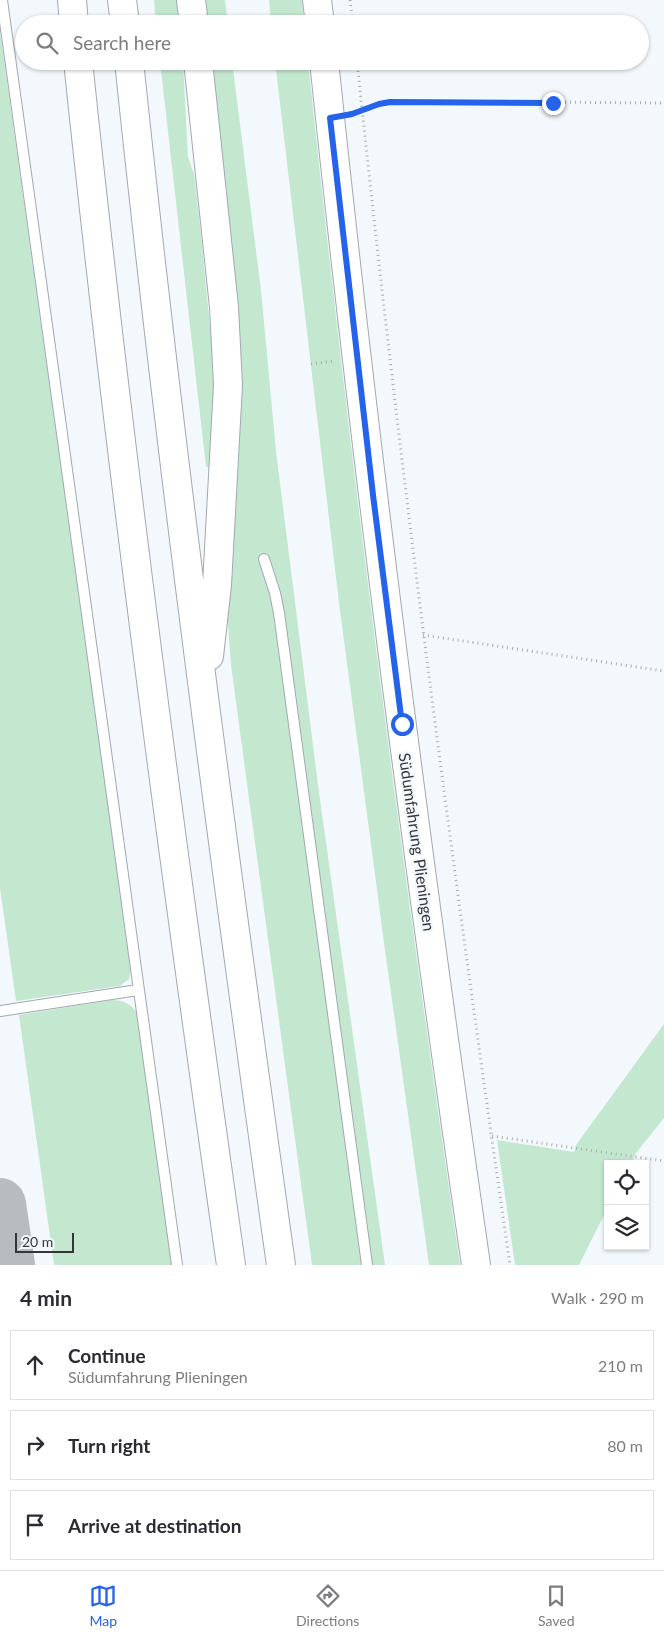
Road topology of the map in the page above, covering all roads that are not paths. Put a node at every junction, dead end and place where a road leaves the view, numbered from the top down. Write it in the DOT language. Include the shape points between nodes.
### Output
graph roads {
  1 [pos="2,0"];
  2 [pos="72,0"];
  3 [pos="122,0"];
  4 [pos="191,0"];
  5 [pos="317,0"];
  6 [pos="73,15"];
  7 [pos="124,15"];
  8 [pos="193,15"];
  9 [pos="319,15"];
  10 [pos="79,70"];
  11 [pos="130,70"];
  12 [pos="199,70"];
  13 [pos="325,70"];
  14 [pos="264,559"];
  15 [pos="204,697"];
  16 [pos="138,990"];
  17 [pos="0,1011"];
  18 [pos="178,1265"];
  19 [pos="231,1265"];
  20 [pos="281,1265"];
  21 [pos="367,1265"];
  22 [pos="476,1265"];
  1 -- 16 [label="lane"];
  2 -- 6 [label="main road"];
  3 -- 7 [label="main road"];
  4 -- 8 [label="main road"];
  5 -- 9 [label="main road"];
  10 -- 19 [label="main road" via="139,583"];
  11 -- 15 [label="main road" via="158,332"];
  12 -- 15 [label="main road" via="222,291 228,385 216,585"];
  13 -- 22 [label="main road, Südumfahrung Plieningen" via="392,650"];
  14 -- 21 [label="lane" via="279,613"];
  15 -- 20 [label="main road"];
  16 -- 17 [label="lane"];
  16 -- 18 [label="lane"];
}
